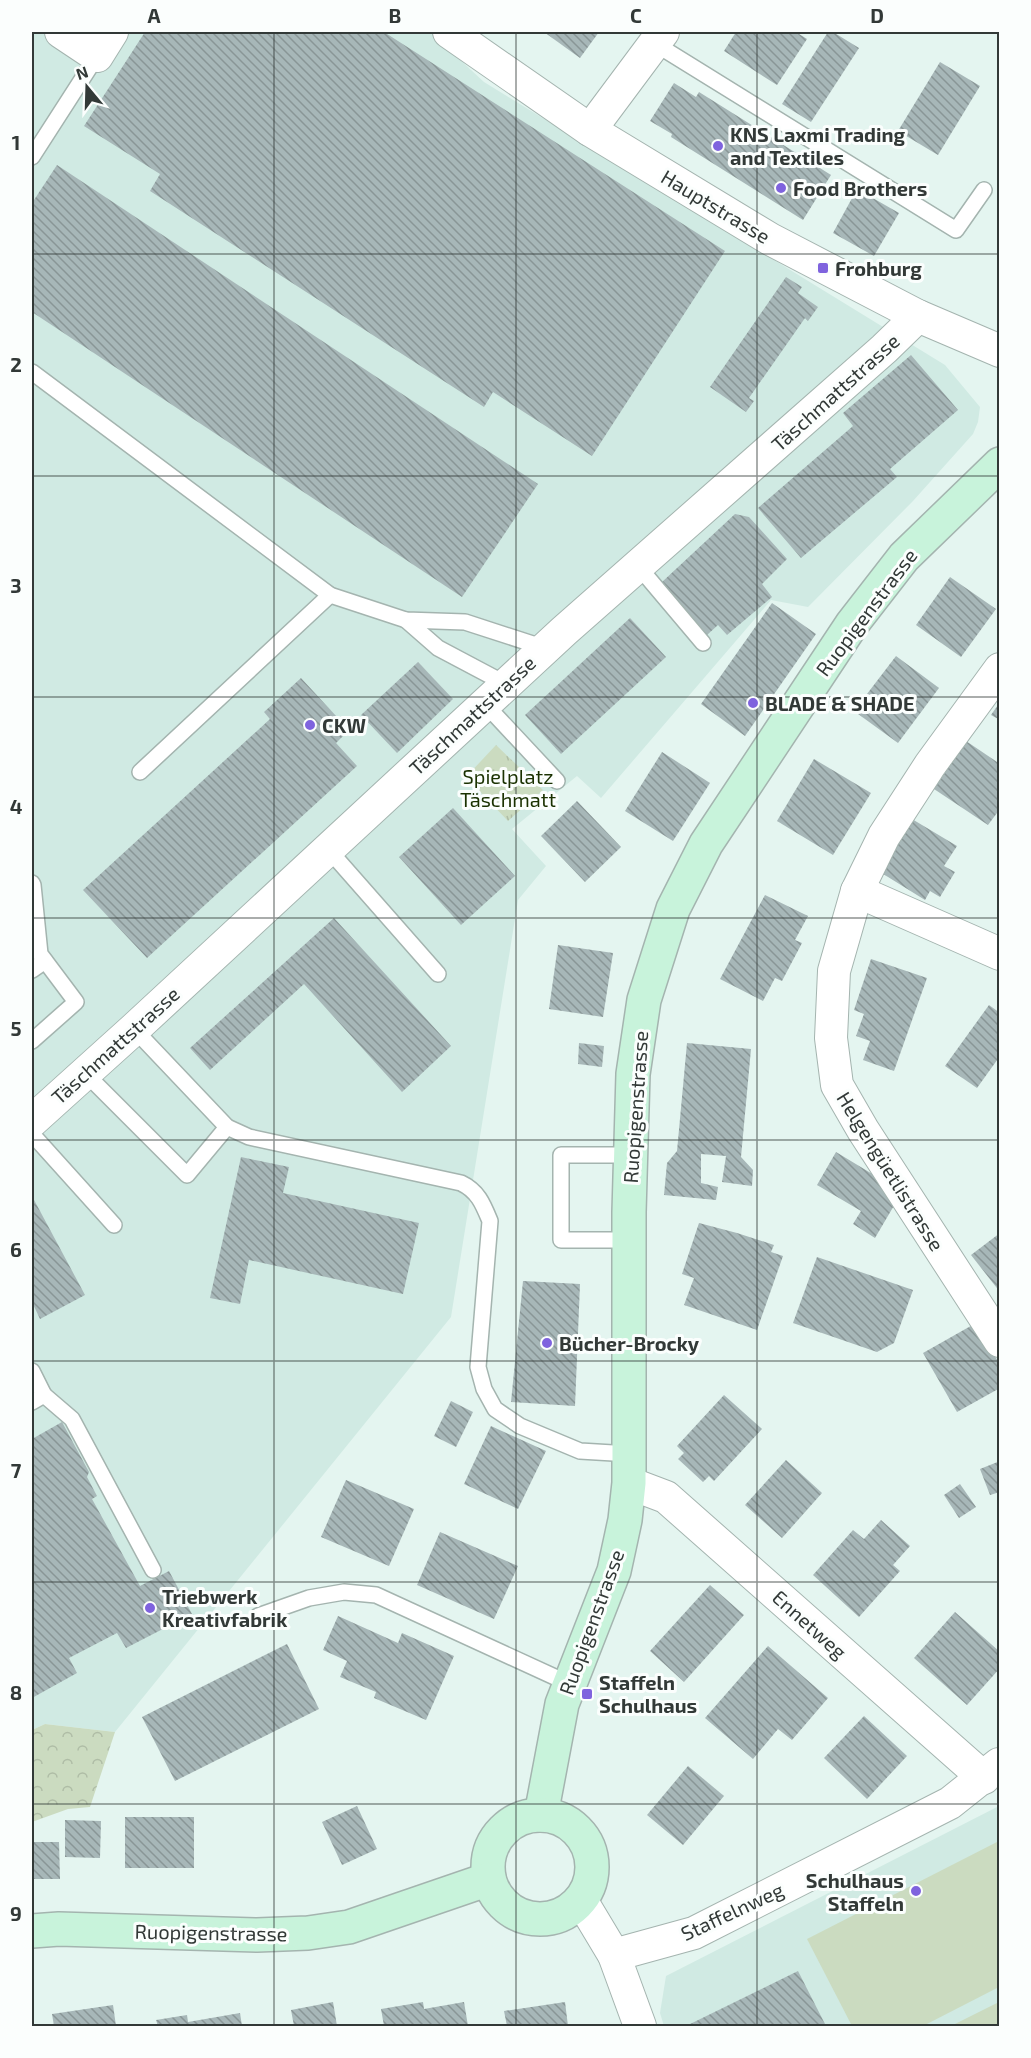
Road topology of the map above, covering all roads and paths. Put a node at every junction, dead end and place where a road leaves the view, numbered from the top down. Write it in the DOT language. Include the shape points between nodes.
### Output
graph roads {
  1 [pos="61,32"];
  2 [pos="449,32"];
  3 [pos="658,37"];
  4 [pos="105,44"];
  5 [pos="590,130"];
  6 [pos="32,157"];
  7 [pos="984,190"];
  8 [pos="918,316"];
  9 [pos="999,351"];
  10 [pos="34,379"];
  11 [pos="999,464"];
  12 [pos="638,566"];
  13 [pos="330,595"];
  14 [pos="406,620"];
  15 [pos="702,643"];
  16 [pos="545,648"];
  17 [pos="999,669"];
  18 [pos="495,694"];
  19 [pos="140,772"];
  20 [pos="558,781"];
  21 [pos="328,849"];
  22 [pos="32,883"];
  23 [pos="857,891"];
  24 [pos="999,954"];
  25 [pos="45,961"];
  26 [pos="32,970"];
  27 [pos="438,974"];
  28 [pos="134,1029"];
  29 [pos="32,1041"];
  30 [pos="85,1073"];
  31 [pos="32,1121"];
  32 [pos="227,1127"];
  33 [pos="32,1134"];
  34 [pos="630,1155"];
  35 [pos="114,1225"];
  36 [pos="629,1240"];
  37 [pos="999,1341"];
  38 [pos="32,1371"];
  39 [pos="38,1398"];
  40 [pos="630,1468"];
  41 [pos="153,1570"];
  42 [pos="258,1616"];
  43 [pos="570,1684"];
  44 [pos="992,1771"];
  45 [pos="541,1815"];
  46 [pos="489,1879"];
  47 [pos="581,1900"];
  48 [pos="32,1931"];
  49 [pos="614,1955"];
  50 [pos="640,2026"];
  1 -- 4 [label="street"];
  2 -- 5 [label="street, Hauptstrasse"];
  3 -- 5 [label="street"];
  3 -- 7 [label="lane" via="956,230"];
  4 -- 6 [label="lane"];
  5 -- 8 [label="street, Hauptstrasse" via="770,239"];
  8 -- 9 [label="street, Hauptstrasse"];
  8 -- 12 [label="street, Täschmattstrasse"];
  10 -- 13 [label="lane"];
  11 -- 34 [label="street, Ruopigenstrasse" via="904,557 859,615 706,844 673,909 644,1000 633,1074"];
  12 -- 15 [label="lane"];
  12 -- 16 [label="street, Täschmattstrasse"];
  13 -- 14 [label="lane"];
  13 -- 19 [label="lane"];
  14 -- 16 [label="lane" via="465,622"];
  14 -- 18 [label="lane"];
  16 -- 18 [label="street, Täschmattstrasse"];
  17 -- 23 [label="street, Helgengüetlistrasse" via="884,836"];
  18 -- 20 [label="lane"];
  18 -- 21 [label="street, Täschmattstrasse"];
  21 -- 27 [label="lane"];
  21 -- 28 [label="street, Täschmattstrasse"];
  22 -- 25 [label="lane" via="40,954"];
  23 -- 24 [label="street"];
  23 -- 37 [label="street, Helgengüetlistrasse" via="834,971 831,1038 837,1085"];
  25 -- 26 [label="lane"];
  25 -- 29 [label="lane" via="76,1002"];
  28 -- 30 [label="street, Täschmattstrasse"];
  28 -- 32 [label="lane"];
  30 -- 31 [label="street, Täschmattstrasse"];
  30 -- 32 [label="lane" via="187,1176"];
  32 -- 40 [label="lane" via="249,1137 472,1188 490,1221 478,1367 484,1389 495,1408 520,1426"];
  33 -- 35 [label="lane"];
  34 -- 36 [label="street, Ruopigenstrasse"];
  34 -- 36 [label="lane" via="561,1155 561,1240"];
  36 -- 40 [label="street, Ruopigenstrasse"];
  38 -- 39 [label="lane"];
  39 -- 41 [label="lane" via="72,1419"];
  40 -- 43 [label="street, Ruopigenstrasse" via="625,1520 614,1571"];
  40 -- 44 [label="street, Ennetweg"];
  42 -- 43 [label="lane" via="309,1598 344,1592 376,1595"];
  43 -- 45 [label="street, Ruopigenstrasse" via="562,1704"];
  44 -- 49 [label="street, Staffelnweg" via="950,1803 694,1933"];
  45 -- 46 [label="street" via="522,1818 494,1842 488,1860"];
  45 -- 47 [label="street" via="560,1819 576,1829 588,1845 590,1883"];
  46 -- 47 [label="street" via="497,1897 528,1918 566,1913"];
  46 -- 48 [label="street, Ruopigenstrasse" via="349,1927 308,1933"];
  47 -- 49 [label="street"];
  49 -- 50 [label="street"];
}
